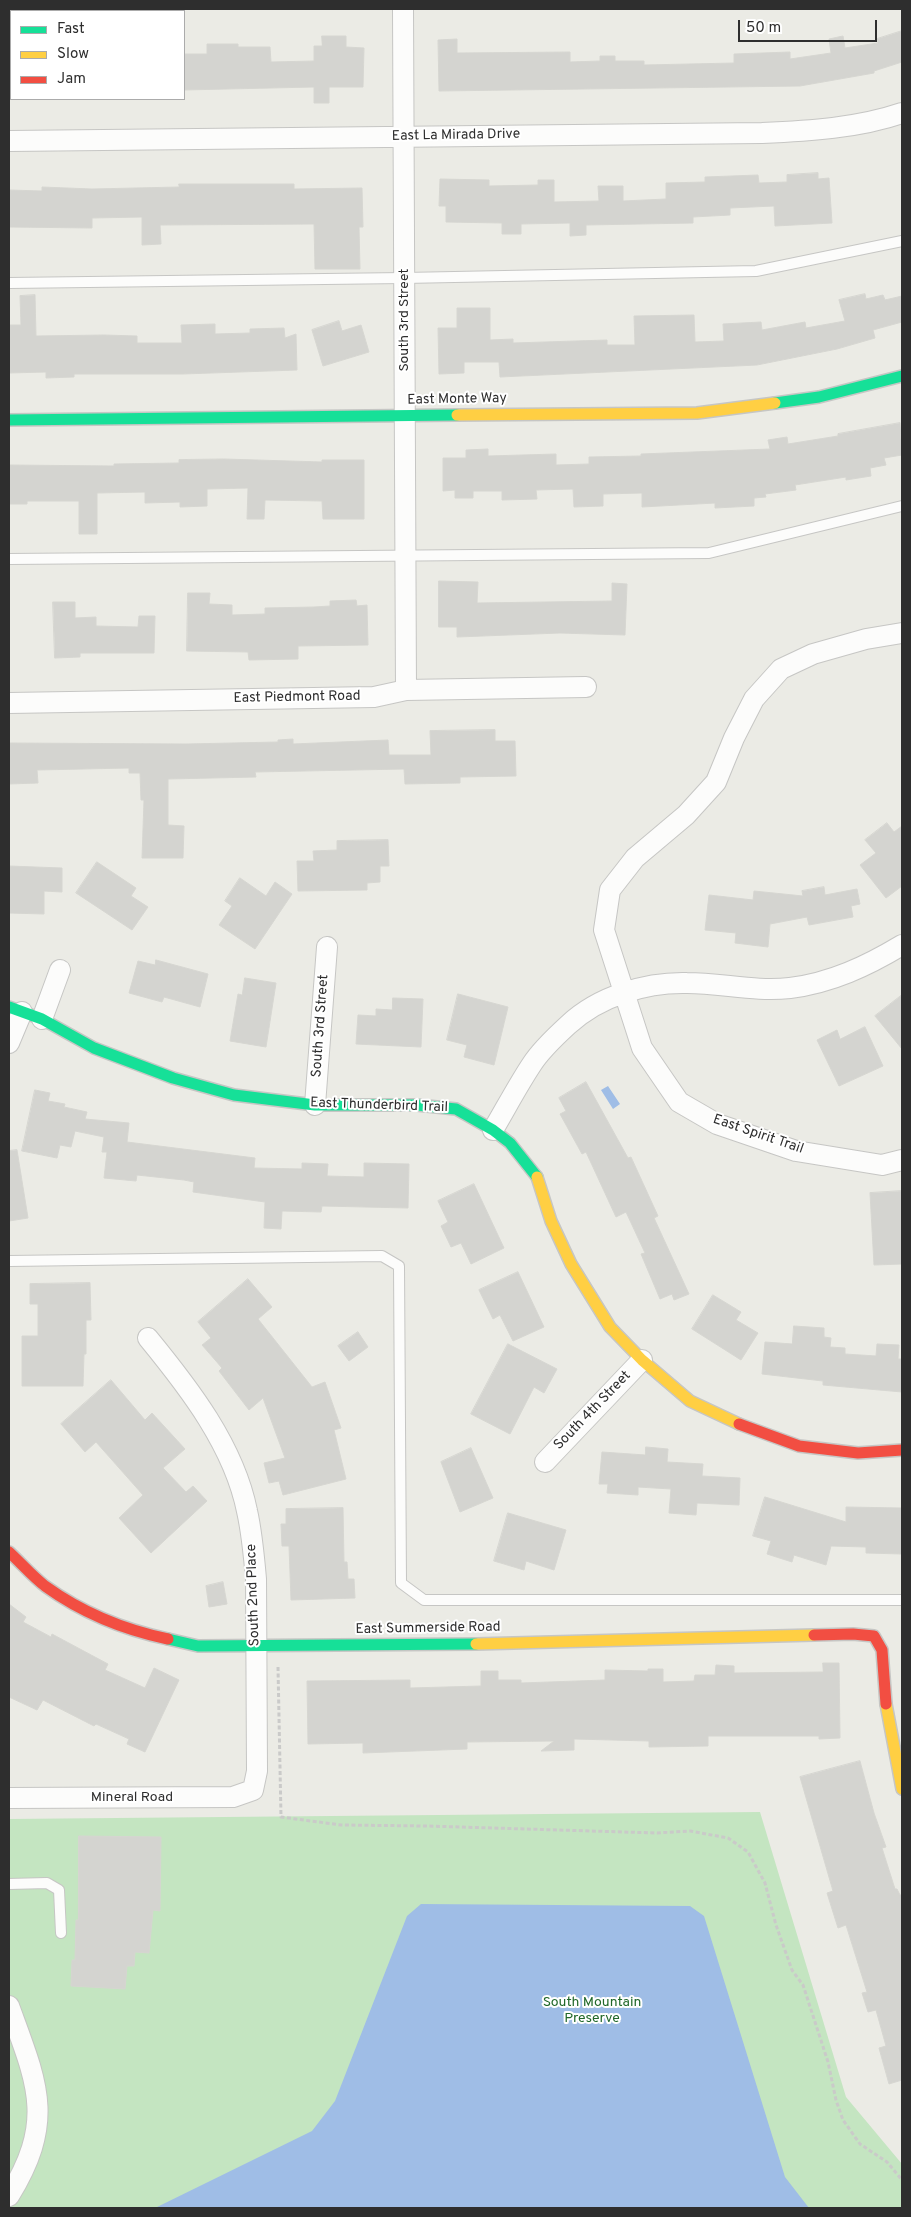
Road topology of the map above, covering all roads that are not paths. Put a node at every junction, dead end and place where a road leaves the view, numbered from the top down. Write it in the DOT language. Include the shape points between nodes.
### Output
graph roads {
  1 [pos="403,9"];
  2 [pos="902,113"];
  3 [pos="404,136"];
  4 [pos="9,141"];
  5 [pos="902,241"];
  6 [pos="404,278"];
  7 [pos="9,283"];
  8 [pos="902,376"];
  9 [pos="405,416"];
  10 [pos="9,420"];
  11 [pos="902,506"];
  12 [pos="406,555"];
  13 [pos="9,559"];
  14 [pos="902,633"];
  15 [pos="586,687"];
  16 [pos="406,690"];
  17 [pos="9,703"];
  18 [pos="902,945"];
  19 [pos="326,947"];
  20 [pos="60,970"];
  21 [pos="626,993"];
  22 [pos="16,1010"];
  23 [pos="42,1019"];
  24 [pos="9,1043"];
  25 [pos="315,1105"];
  26 [pos="493,1130"];
  27 [pos="902,1160"];
  28 [pos="9,1261"];
  29 [pos="148,1338"];
  30 [pos="642,1360"];
  31 [pos="902,1450"];
  32 [pos="545,1462"];
  33 [pos="9,1552"];
  34 [pos="902,1600"];
  35 [pos="256,1647"];
  36 [pos="901,1784"];
  37 [pos="253,1790"];
  38 [pos="9,1798"];
  39 [pos="9,1884"];
  40 [pos="60,1933"];
  41 [pos="9,2006"];
  42 [pos="9,2196"];
  1 -- 3 [label="street, South 3rd Street"];
  2 -- 3 [label="street, East La Mirada Drive" via="816,131"];
  3 -- 4 [label="street, East La Mirada Drive"];
  3 -- 6 [label="street, South 3rd Street"];
  5 -- 6 [label="lane" via="756,271"];
  6 -- 7 [label="lane"];
  6 -- 9 [label="street, South 3rd Street"];
  8 -- 9 [label="street, East Monte Way" via="820,397 697,413"];
  9 -- 10 [label="street, East Monte Way"];
  9 -- 12 [label="street, South 3rd Street"];
  11 -- 12 [label="lane" via="709,553"];
  12 -- 13 [label="lane"];
  12 -- 16 [label="street, South 3rd Street"];
  14 -- 21 [label="street" via="813,654 781,668 754,699 716,782 686,814 635,858 610,890 604,930"];
  15 -- 16 [label="street, East Piedmont Road"];
  16 -- 17 [label="street, East Piedmont Road" via="374,697"];
  18 -- 21 [label="street" via="875,962 820,982 760,990 688,983"];
  19 -- 25 [label="street, South 3rd Street"];
  20 -- 23 [label="street"];
  21 -- 26 [label="street" via="587,1010 569,1024 533,1062"];
  21 -- 27 [label="street, East Spirit Trail" via="642,1048 679,1102 717,1124 796,1151 882,1165"];
  22 -- 23 [label="street, East Thunderbird Trail"];
  22 -- 24 [label="street, East Thunderbird Trail"];
  23 -- 25 [label="street, East Thunderbird Trail" via="94,1048 173,1078 234,1095"];
  25 -- 26 [label="street, East Thunderbird Trail" via="417,1105 456,1109"];
  26 -- 30 [label="street, East Thunderbird Trail" via="510,1143 537,1176 551,1221 580,1280 610,1327"];
  28 -- 34 [label="lane" via="382,1256 399,1266 401,1583 424,1600"];
  29 -- 35 [label="street, South 2nd Place" via="177,1373 204,1414 235,1474 247,1510 254,1550"];
  30 -- 31 [label="street, East Thunderbird Trail" via="690,1401 745,1427 799,1446 858,1453"];
  30 -- 32 [label="street, South 4th Street"];
  33 -- 35 [label="street, East Summerside Road" via="44,1585 74,1605 144,1634 198,1646"];
  35 -- 36 [label="street, East Summerside Road" via="874,1636 882,1650 887,1717"];
  35 -- 37 [label="street, South 2nd Place" via="257,1771"];
  37 -- 38 [label="street, Mineral Road" via="233,1797"];
  39 -- 40 [label="lane" via="46,1883 59,1890"];
  41 -- 42 [label="street" via="33,2071 38,2113 32,2150"];
}
